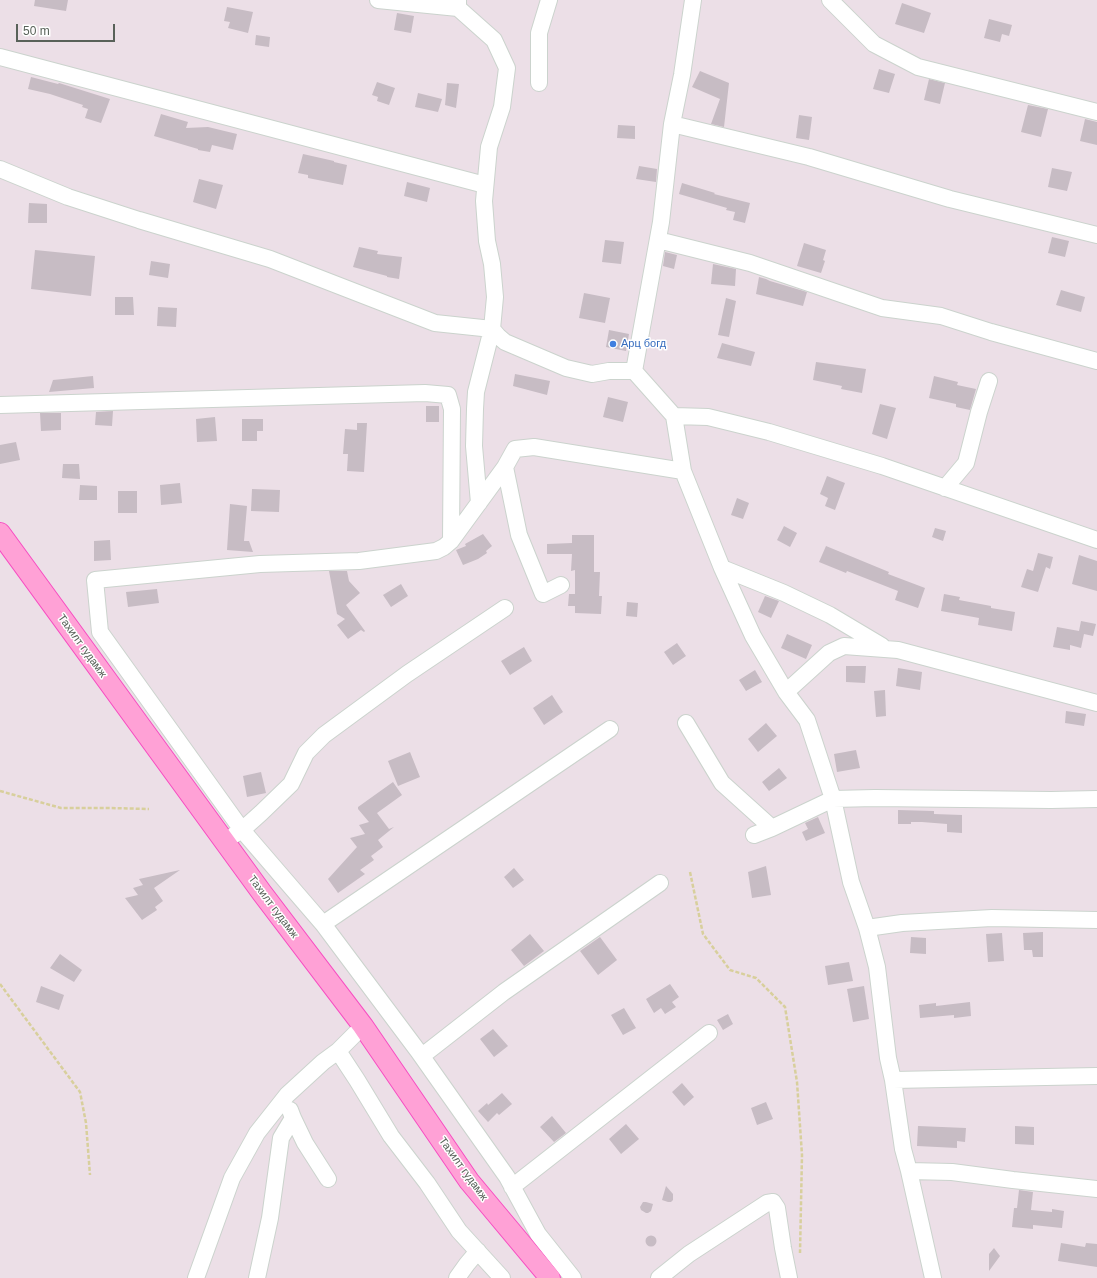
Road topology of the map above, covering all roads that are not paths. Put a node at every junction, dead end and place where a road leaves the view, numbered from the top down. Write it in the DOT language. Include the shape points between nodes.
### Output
graph roads {
  1 [pos="378,0"];
  2 [pos="549,0"];
  3 [pos="693,0"];
  4 [pos="830,0"];
  5 [pos="458,4"];
  6 [pos="0,58"];
  7 [pos="539,83"];
  8 [pos="1097,112"];
  9 [pos="672,124"];
  10 [pos="0,169"];
  11 [pos="485,185"];
  12 [pos="1097,235"];
  13 [pos="658,240"];
  14 [pos="492,329"];
  15 [pos="1097,361"];
  16 [pos="634,371"];
  17 [pos="989,381"];
  18 [pos="0,405"];
  19 [pos="674,416"];
  20 [pos="505,467"];
  21 [pos="683,471"];
  22 [pos="945,488"];
  23 [pos="479,503"];
  24 [pos="0,533"];
  25 [pos="1097,540"];
  26 [pos="451,541"];
  27 [pos="722,568"];
  28 [pos="561,585"];
  29 [pos="505,608"];
  30 [pos="886,649"];
  31 [pos="786,692"];
  32 [pos="1097,703"];
  33 [pos="686,723"];
  34 [pos="610,729"];
  35 [pos="833,799"];
  36 [pos="1097,799"];
  37 [pos="772,828"];
  38 [pos="242,830"];
  39 [pos="754,835"];
  40 [pos="224,841"];
  41 [pos="660,883"];
  42 [pos="1097,920"];
  43 [pos="323,924"];
  44 [pos="867,928"];
  45 [pos="364,1026"];
  46 [pos="709,1033"];
  47 [pos="338,1051"];
  48 [pos="422,1056"];
  49 [pos="1097,1076"];
  50 [pos="893,1080"];
  51 [pos="287,1095"];
  52 [pos="293,1118"];
  53 [pos="910,1171"];
  54 [pos="328,1179"];
  55 [pos="512,1187"];
  56 [pos="1097,1189"];
  57 [pos="478,1252"];
  58 [pos="196,1278"];
  59 [pos="257,1278"];
  60 [pos="457,1278"];
  61 [pos="502,1278"];
  62 [pos="550,1278"];
  63 [pos="573,1278"];
  64 [pos="659,1278"];
  65 [pos="789,1278"];
  66 [pos="933,1278"];
  1 -- 5 [label="street"];
  2 -- 7 [label="street" via="539,33"];
  3 -- 9 [label="street"];
  4 -- 8 [label="street" via="874,44 918,67"];
  5 -- 11 [label="street" via="494,40 507,68 502,107 489,148"];
  6 -- 11 [label="street"];
  9 -- 12 [label="street" via="809,157 950,199"];
  9 -- 13 [label="street"];
  10 -- 14 [label="street" via="68,197 270,259 435,323"];
  11 -- 14 [label="street" via="487,241 495,297"];
  13 -- 15 [label="street" via="750,263 882,308 941,316"];
  13 -- 16 [label="street"];
  14 -- 16 [label="street" via="505,342 566,368 592,374"];
  14 -- 23 [label="street" via="475,403 474,446"];
  16 -- 19 [label="street"];
  17 -- 22 [label="street" via="966,463"];
  18 -- 26 [label="street" via="425,392 448,394 452,409"];
  19 -- 21 [label="street"];
  19 -- 22 [label="street" via="708,417 769,432"];
  20 -- 21 [label="street" via="515,450 534,447"];
  20 -- 23 [label="street"];
  20 -- 28 [label="street" via="519,535 543,594"];
  21 -- 27 [label="street"];
  22 -- 25 [label="street"];
  23 -- 26 [label="street"];
  24 -- 40 [label="main road, Тахилт гудамж"];
  26 -- 38 [label="street" via="436,551 359,561 260,564 95,580 100,632"];
  27 -- 30 [label="street" via="824,612"];
  27 -- 31 [label="street" via="753,636"];
  29 -- 38 [label="street" via="407,674 324,735 306,753 291,784"];
  30 -- 31 [label="street" via="844,646 829,654"];
  30 -- 32 [label="street" via="898,650"];
  31 -- 35 [label="street" via="807,720"];
  33 -- 37 [label="street" via="722,783"];
  34 -- 43 [label="street"];
  35 -- 36 [label="street"];
  35 -- 37 [label="street"];
  35 -- 44 [label="street" via="851,882"];
  37 -- 39 [label="street"];
  38 -- 40 [label="street"];
  38 -- 43 [label="street"];
  40 -- 45 [label="main road, Тахилт гудамж"];
  41 -- 48 [label="street" via="504,992"];
  42 -- 44 [label="street" via="992,918 902,923"];
  43 -- 48 [label="street"];
  44 -- 50 [label="street" via="877,967"];
  45 -- 47 [label="street"];
  45 -- 62 [label="main road, Тахилт гудамж" via="469,1181"];
  46 -- 55 [label="street"];
  47 -- 51 [label="street"];
  47 -- 57 [label="street" via="391,1136 459,1231"];
  48 -- 55 [label="street" via="507,1176"];
  49 -- 50 [label="street"];
  50 -- 53 [label="street"];
  51 -- 52 [label="street"];
  51 -- 58 [label="street" via="257,1133 232,1178"];
  52 -- 54 [label="street" via="305,1143"];
  52 -- 59 [label="street" via="281,1138 270,1218"];
  53 -- 56 [label="street" via="952,1172"];
  53 -- 66 [label="street"];
  55 -- 63 [label="street" via="538,1234"];
  57 -- 60 [label="street"];
  57 -- 61 [label="street"];
  64 -- 65 [label="street" via="689,1254 767,1203 773,1202"];
}
